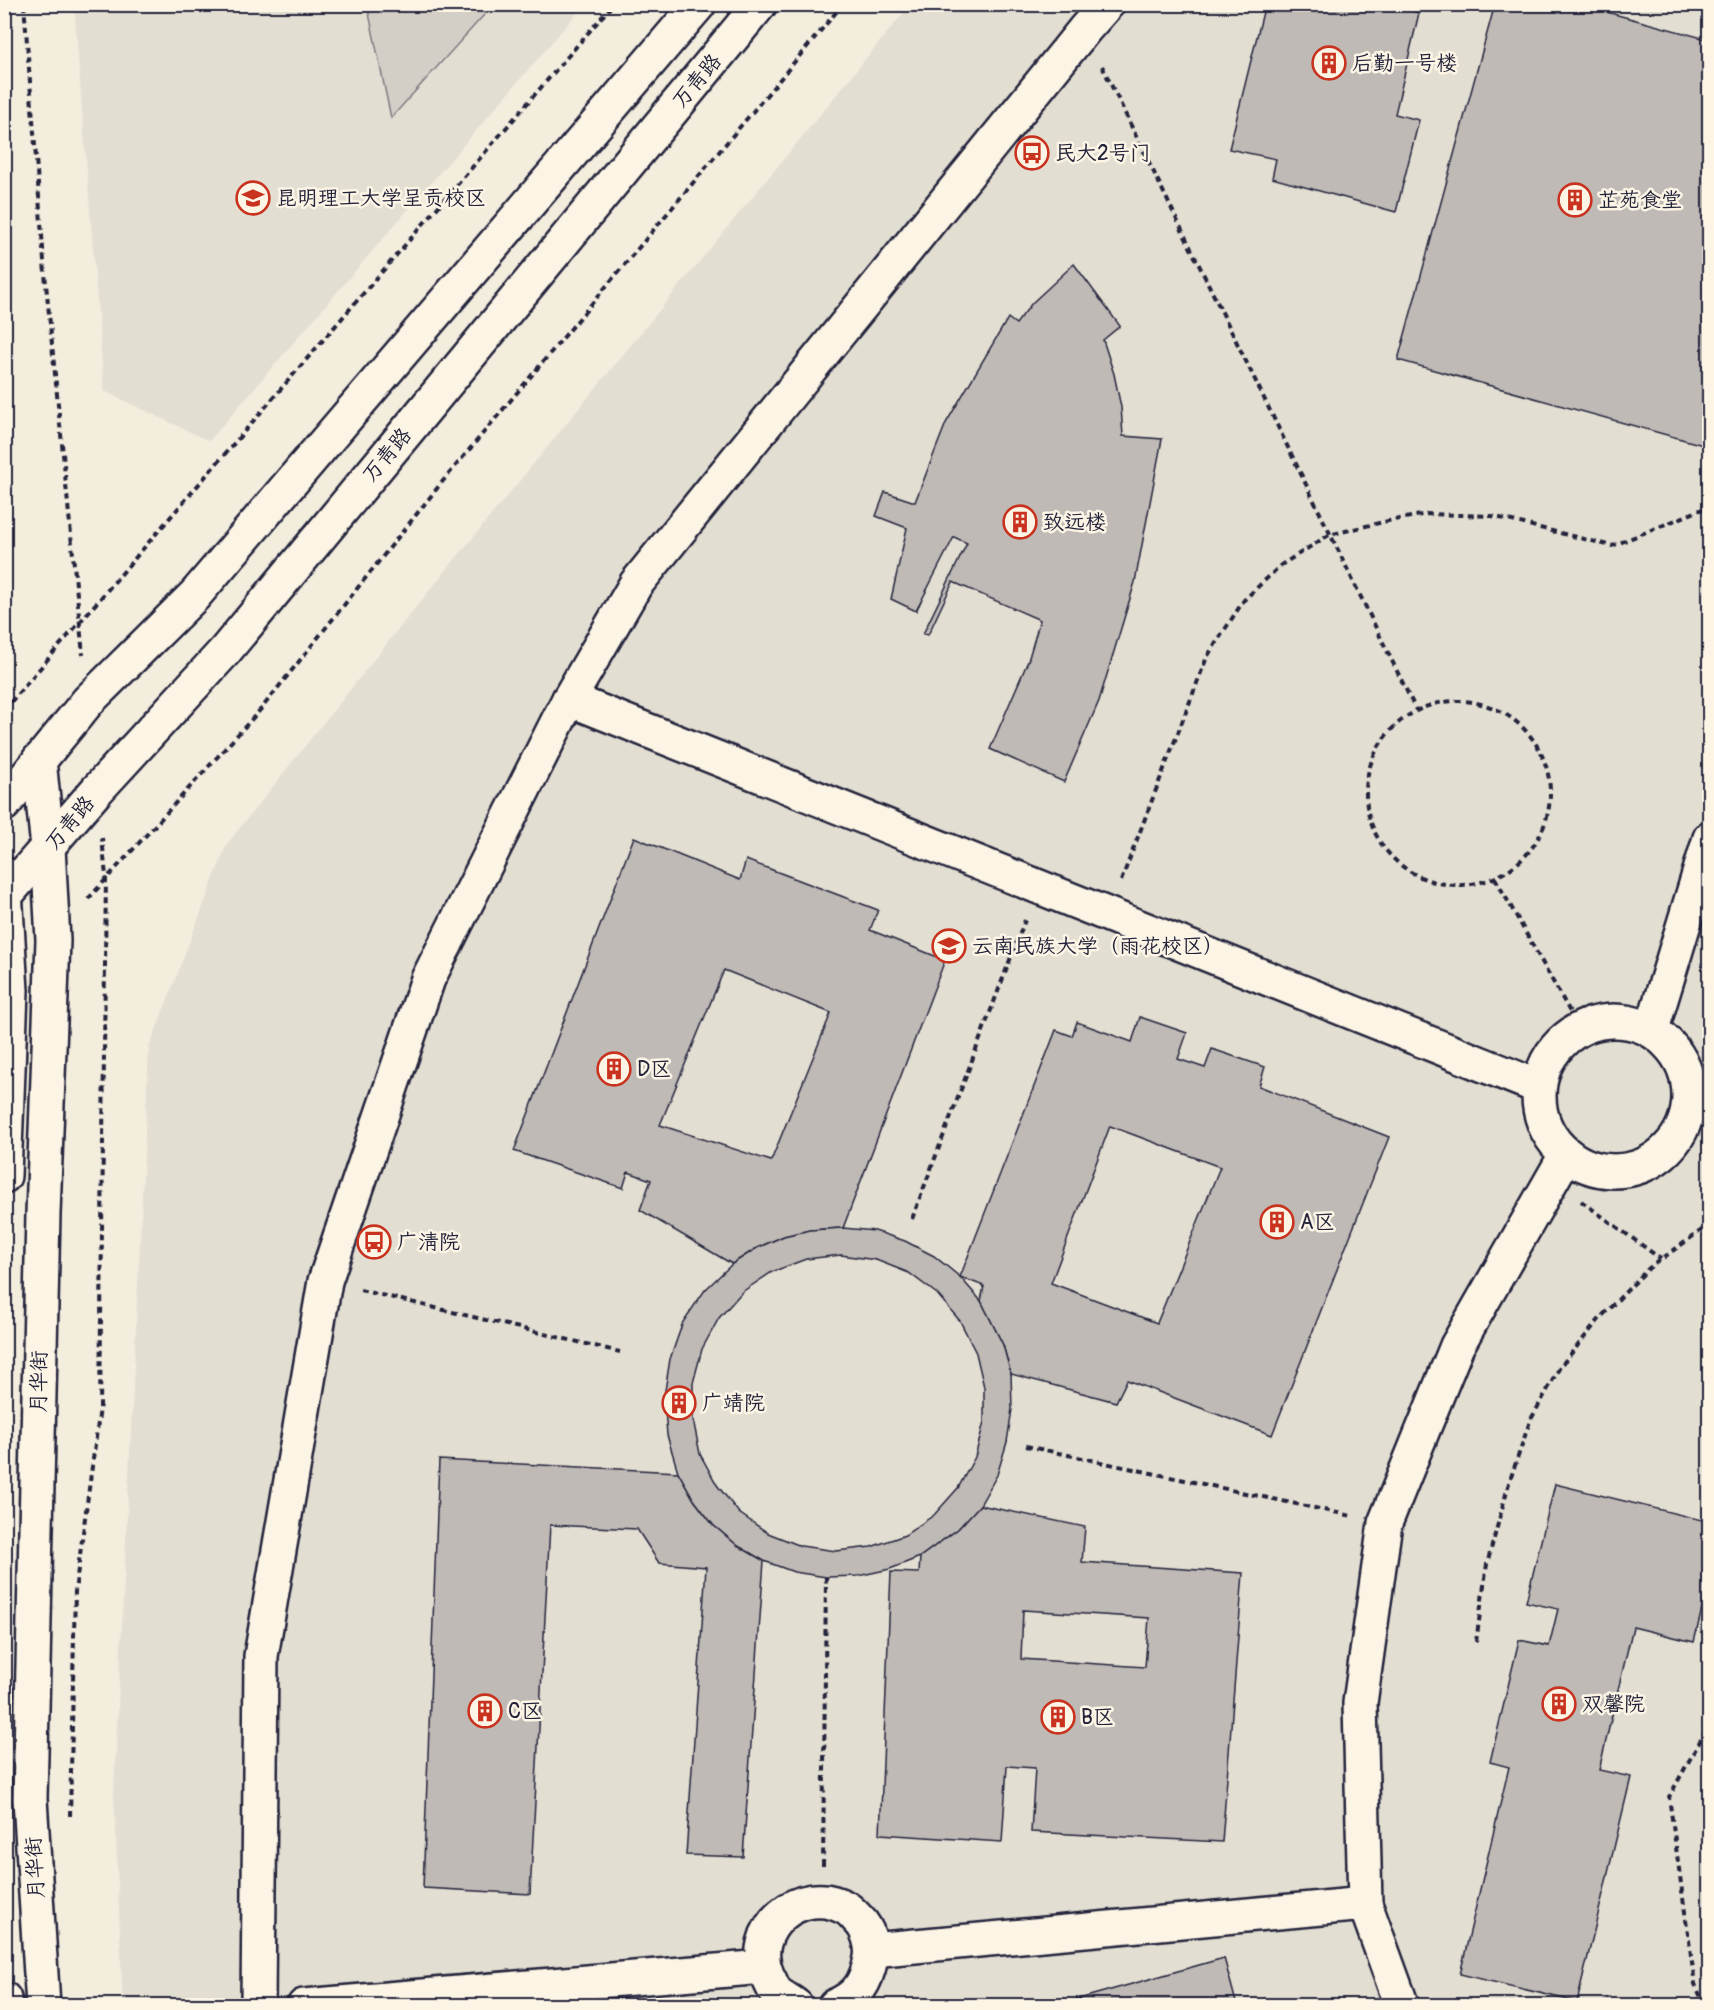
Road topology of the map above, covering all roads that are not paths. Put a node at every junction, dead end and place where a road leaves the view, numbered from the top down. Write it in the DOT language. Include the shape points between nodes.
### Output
graph roads {
  1 [pos="699,4"];
  2 [pos="760,4"];
  3 [pos="1107,4"];
  4 [pos="568,699"];
  5 [pos="39,760"];
  6 [pos="4,804"];
  7 [pos="1710,838"];
  8 [pos="48,848"];
  9 [pos="5,889"];
  10 [pos="1652,1029"];
  11 [pos="1539,1088"];
  12 [pos="1699,1107"];
  13 [pos="1559,1167"];
  14 [pos="4,1176"];
  15 [pos="1365,1904"];
  16 [pos="873,1950"];
  17 [pos="764,1967"];
  18 [pos="4,1999"];
  19 [pos="5,2006"];
  20 [pos="43,2006"];
  21 [pos="258,2006"];
  22 [pos="304,2006"];
  23 [pos="796,2006"];
  24 [pos="835,2006"];
  25 [pos="1402,2006"];
  1 -- 5 [label="main road" via="195,595 88,701"];
  2 -- 8 [label="main road, 万青路" via="225,651"];
  3 -- 4 [label="main road" via="636,584"];
  4 -- 11 [label="main road"];
  4 -- 21 [label="main road" via="428,979 325,1281 261,1656"];
  5 -- 6 [label="main road"];
  5 -- 8 [label="main road, 月华街"];
  7 -- 10 [label="main road"];
  8 -- 9 [label="main road, 万青路"];
  8 -- 20 [label="main road, 月华街" via="53,940 30,1799"];
  9 -- 14 [label="main road" via="11,990"];
  10 -- 11 [label="main road" via="1616,1019 1579,1028 1551,1052"];
  10 -- 12 [label="main road" via="1675,1049"];
  11 -- 13 [label="main road" via="1543,1124"];
  12 -- 13 [label="main road" via="1656,1160 1626,1171"];
  13 -- 15 [label="main road" via="1457,1346 1385,1523 1360,1703"];
  15 -- 16 [label="main road"];
  15 -- 25 [label="main road"];
  16 -- 17 [label="main road" via="864,1926 846,1908 822,1900 796,1904 776,1919 764,1941"];
  16 -- 24 [label="main road" via="867,1977 850,1999"];
  17 -- 22 [label="main road"];
  17 -- 23 [label="main road" via="776,1991"];
  18 -- 19 [label="main road"];
}
